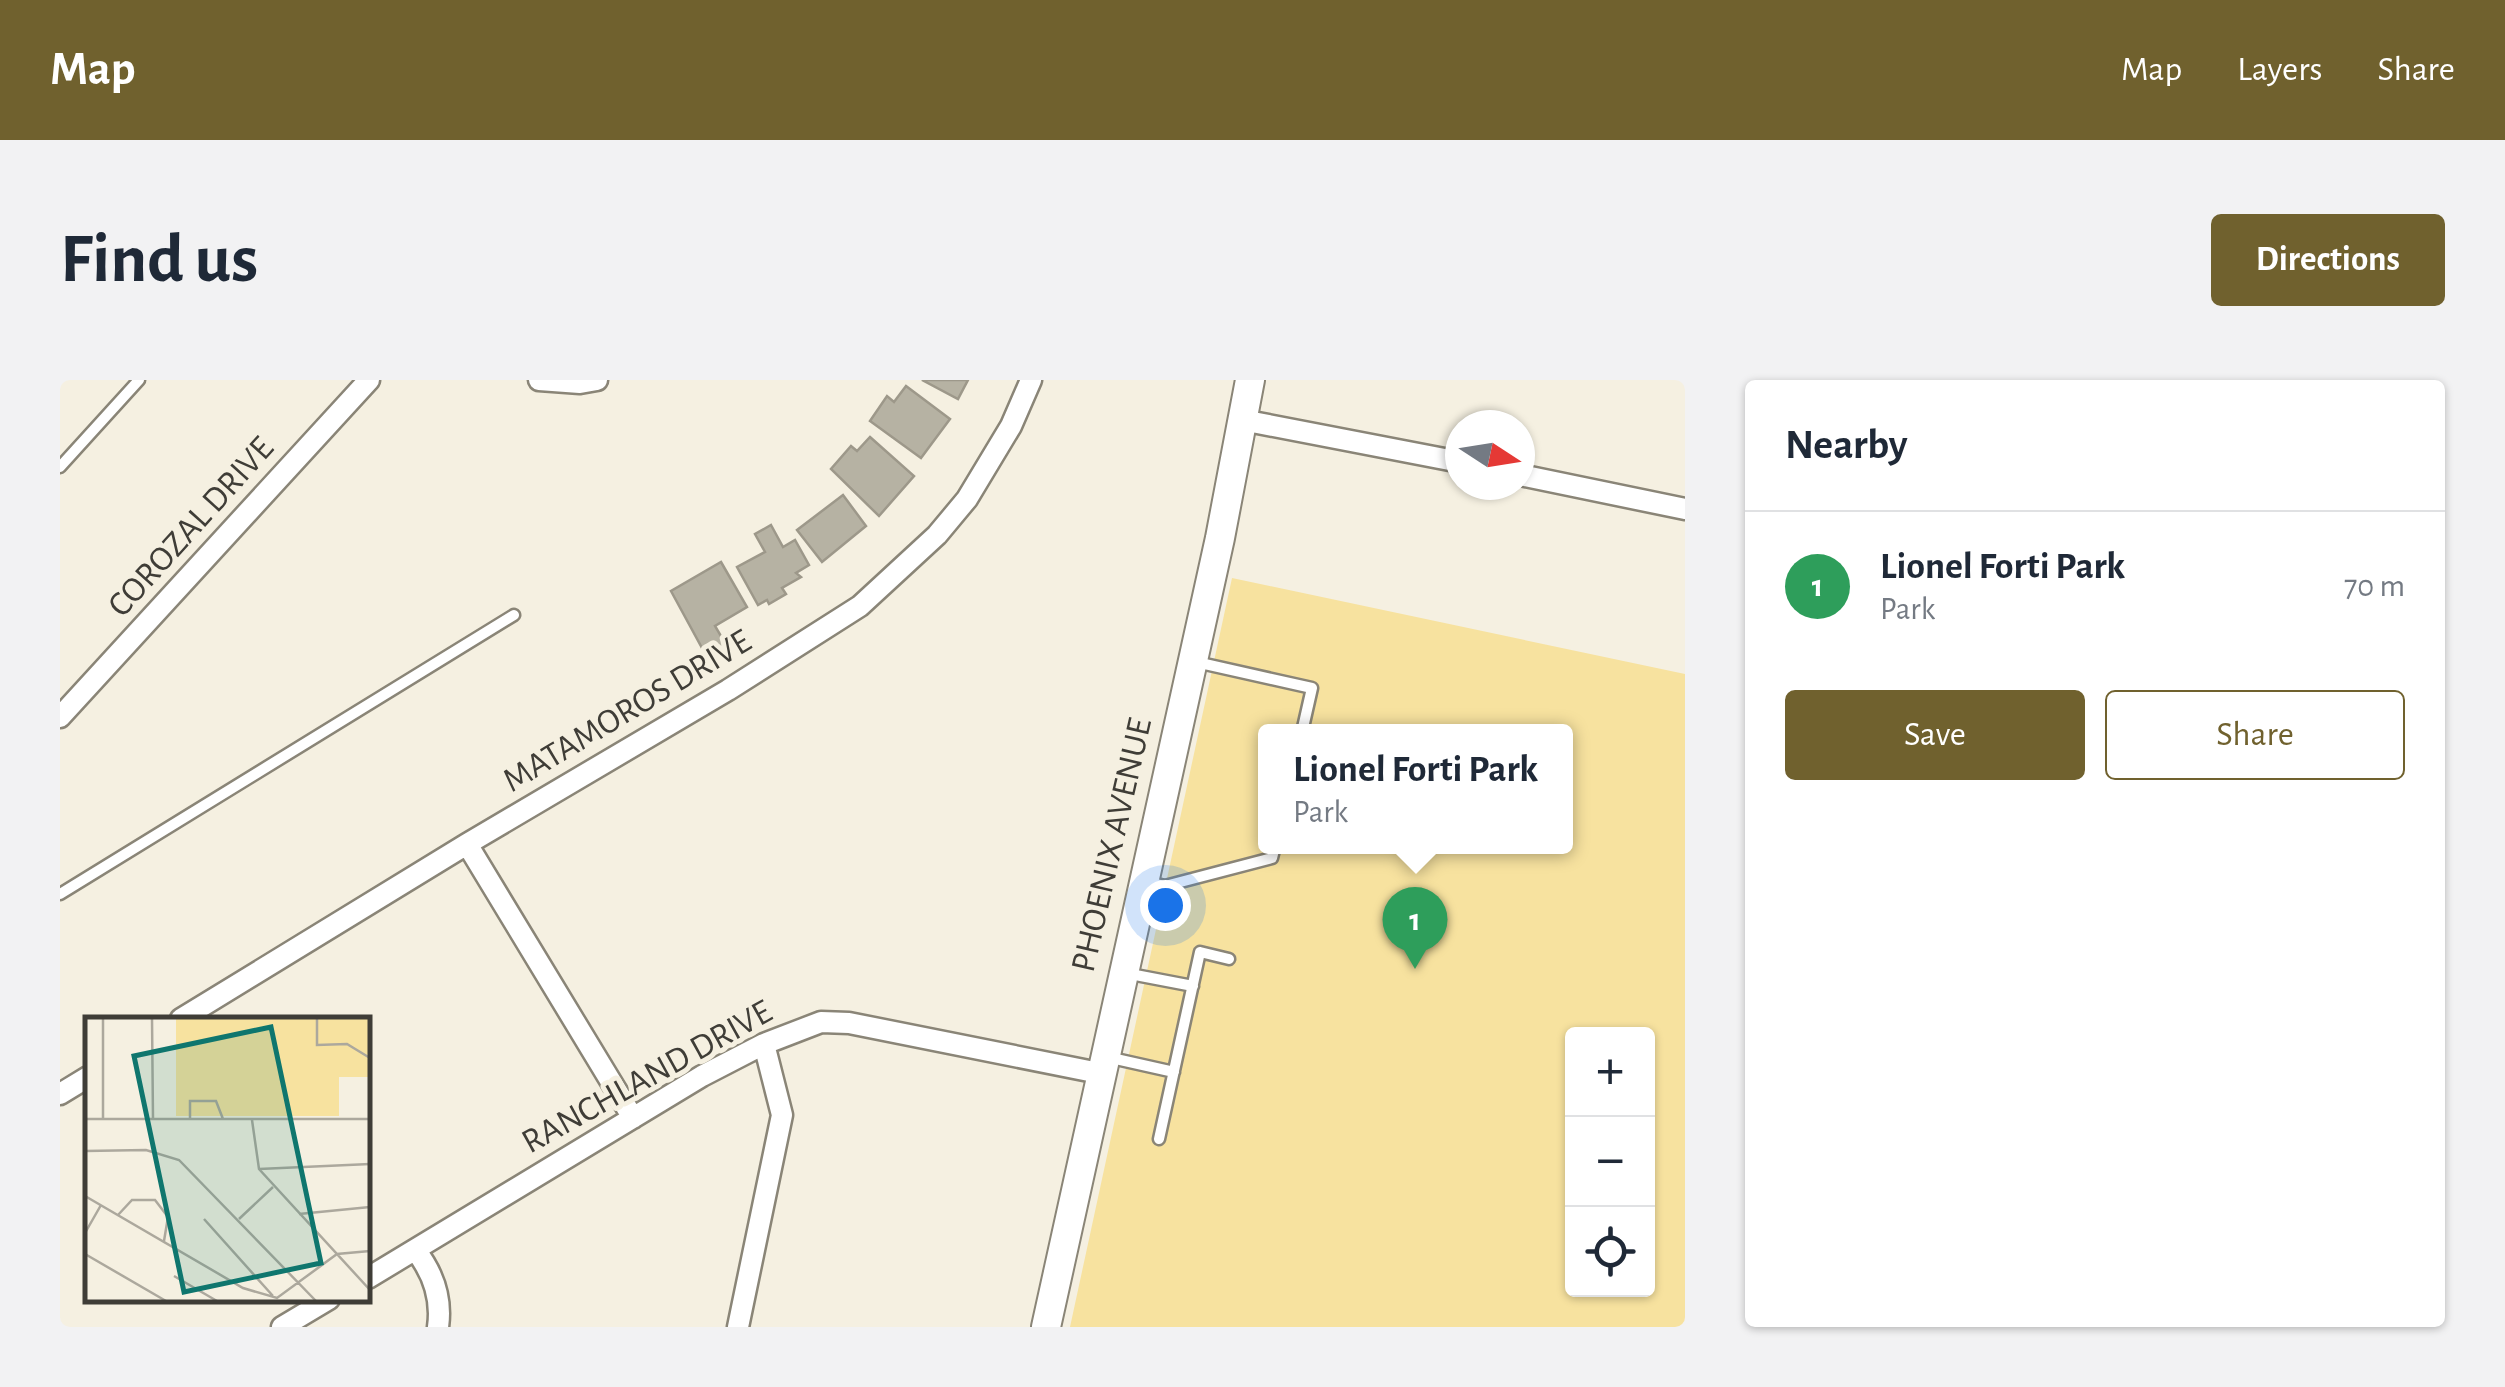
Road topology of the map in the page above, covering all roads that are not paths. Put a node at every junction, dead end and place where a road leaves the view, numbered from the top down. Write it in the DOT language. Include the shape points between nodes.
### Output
graph roads {
  1 [pos="139,380"];
  2 [pos="369,380"];
  3 [pos="539,380"];
  4 [pos="597,380"];
  5 [pos="1031,380"];
  6 [pos="1250,380"];
  7 [pos="1242,420"];
  8 [pos="1445,459"];
  9 [pos="60,467"];
  10 [pos="1535,477"];
  11 [pos="1685,509"];
  12 [pos="514,615"];
  13 [pos="1192,661"];
  14 [pos="60,718"];
  15 [pos="1304,724"];
  16 [pos="467,844"];
  17 [pos="1273,854"];
  18 [pos="1142,881"];
  19 [pos="60,894"];
  20 [pos="1229,958"];
  21 [pos="1122,972"];
  22 [pos="1193,986"];
  23 [pos="186,1017"];
  24 [pos="764,1044"];
  25 [pos="1101,1065"];
  26 [pos="1174,1072"];
  27 [pos="85,1079"];
  28 [pos="60,1094"];
  29 [pos="633,1118"];
  30 [pos="1160,1139"];
  31 [pos="416,1251"];
  32 [pos="370,1277"];
  33 [pos="326,1302"];
  34 [pos="282,1327"];
  35 [pos="438,1327"];
  36 [pos="738,1327"];
  37 [pos="1046,1327"];
  1 -- 9 [label="lane"];
  2 -- 14 [label="street, COROZAL DRIVE"];
  3 -- 4 [label="street"];
  5 -- 16 [label="street, MATAMOROS DRIVE" via="966,498 897,576 728,690"];
  6 -- 7 [label="street, PHOENIX AVENUE"];
  7 -- 8 [label="street"];
  7 -- 13 [label="street, PHOENIX AVENUE"];
  10 -- 11 [label="street"];
  12 -- 19 [label="lane"];
  13 -- 15 [label="lane" via="1312,688"];
  13 -- 18 [label="street, PHOENIX AVENUE"];
  16 -- 23 [label="street, MATAMOROS DRIVE"];
  16 -- 29 [label="street"];
  17 -- 18 [label="lane" via="1165,886"];
  18 -- 21 [label="street, PHOENIX AVENUE"];
  20 -- 22 [label="lane" via="1200,952"];
  21 -- 22 [label="lane"];
  21 -- 25 [label="street, PHOENIX AVENUE"];
  22 -- 26 [label="lane"];
  24 -- 25 [label="street, RANCHLAND DRIVE" via="829,1022"];
  24 -- 29 [label="street, RANCHLAND DRIVE"];
  24 -- 36 [label="street" via="782,1115"];
  25 -- 26 [label="lane"];
  25 -- 37 [label="street, PHOENIX AVENUE"];
  26 -- 30 [label="lane"];
  27 -- 28 [label="street"];
  29 -- 31 [label="street, RANCHLAND DRIVE"];
  31 -- 32 [label="street, RANCHLAND DRIVE"];
  31 -- 35 [label="street" via="436,1286"];
  33 -- 34 [label="street"];
}
